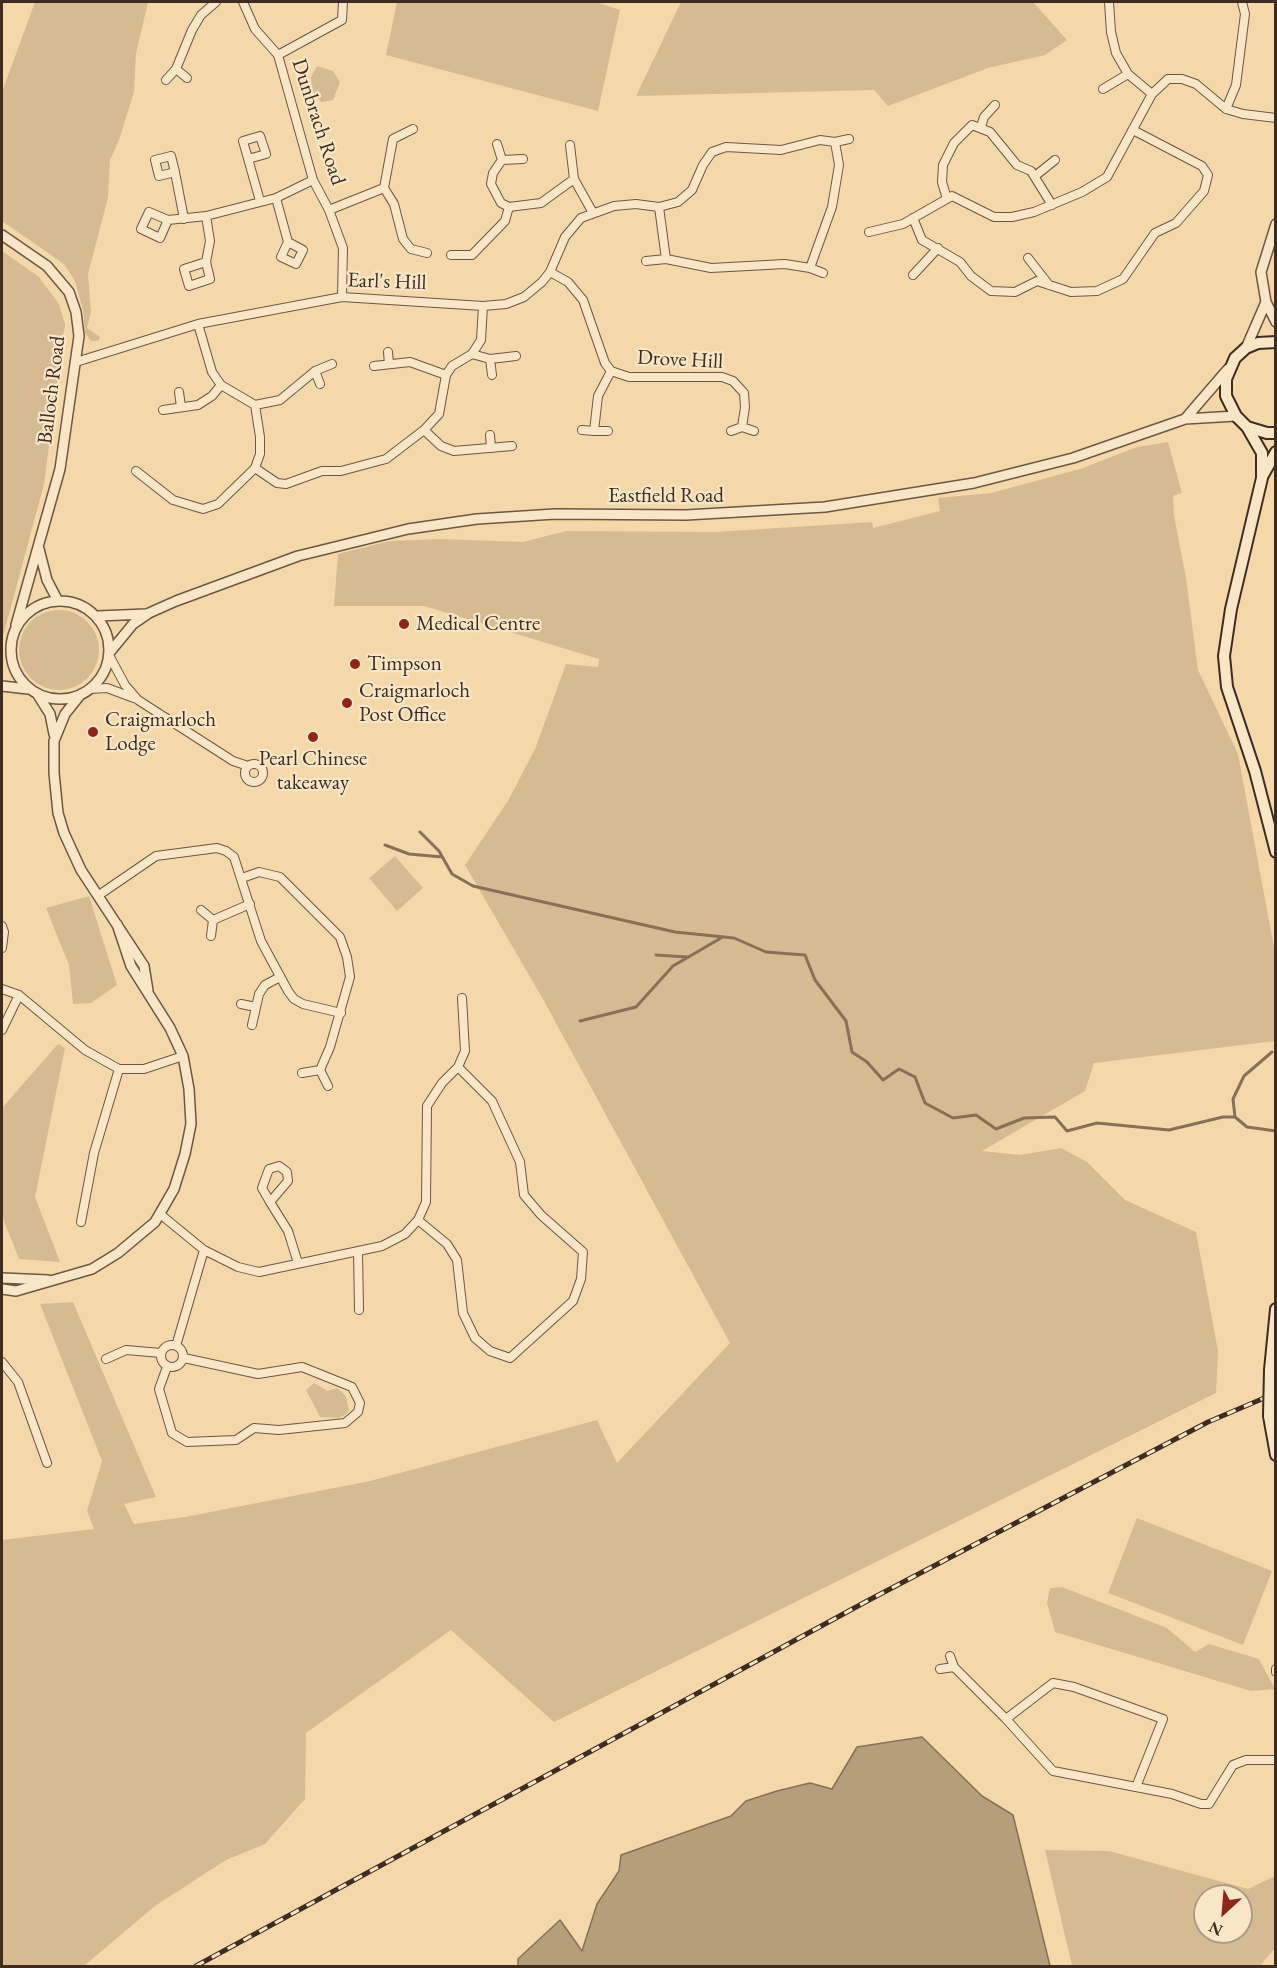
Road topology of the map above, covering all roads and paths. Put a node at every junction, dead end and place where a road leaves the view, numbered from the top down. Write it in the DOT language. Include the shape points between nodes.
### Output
graph roads {
  1 [pos="216,2"];
  2 [pos="243,2"];
  3 [pos="343,2"];
  4 [pos="1109,2"];
  5 [pos="1242,2"];
  6 [pos="278,55"];
  7 [pos="177,69"];
  8 [pos="1128,74"];
  9 [pos="187,78"];
  10 [pos="166,80"];
  11 [pos="1103,89"];
  12 [pos="1152,94"];
  13 [pos="995,105"];
  14 [pos="1226,109"];
  15 [pos="1275,118"];
  16 [pos="981,127"];
  17 [pos="413,129"];
  18 [pos="1133,130"];
  19 [pos="849,139"];
  20 [pos="836,142"];
  21 [pos="498,144"];
  22 [pos="570,145"];
  23 [pos="248,159"];
  24 [pos="523,159"];
  25 [pos="502,160"];
  26 [pos="1055,160"];
  27 [pos="174,172"];
  28 [pos="1035,176"];
  29 [pos="574,179"];
  30 [pos="314,180"];
  31 [pos="384,188"];
  32 [pos="276,198"];
  33 [pos="947,199"];
  34 [pos="260,201"];
  35 [pos="1052,205"];
  36 [pos="509,207"];
  37 [pos="659,207"];
  38 [pos="329,210"];
  39 [pos="593,213"];
  40 [pos="206,216"];
  41 [pos="914,218"];
  42 [pos="184,219"];
  43 [pos="168,220"];
  44 [pos="1275,224"];
  45 [pos="869,232"];
  46 [pos="2,235"];
  47 [pos="288,242"];
  48 [pos="938,248"];
  49 [pos="427,253"];
  50 [pos="451,255"];
  51 [pos="1028,258"];
  52 [pos="666,259"];
  53 [pos="646,261"];
  54 [pos="206,262"];
  55 [pos="810,268"];
  56 [pos="550,272"];
  57 [pos="823,273"];
  58 [pos="913,275"];
  59 [pos="1049,285"];
  60 [pos="342,297"];
  61 [pos="1266,302"];
  62 [pos="483,306"];
  63 [pos="1275,322"];
  64 [pos="198,324"];
  65 [pos="1275,342"];
  66 [pos="1246,348"];
  67 [pos="388,352"];
  68 [pos="472,354"];
  69 [pos="516,356"];
  70 [pos="490,359"];
  71 [pos="76,362"];
  72 [pos="332,364"];
  73 [pos="389,364"];
  74 [pos="374,366"];
  75 [pos="1230,367"];
  76 [pos="315,371"];
  77 [pos="611,371"];
  78 [pos="446,375"];
  79 [pos="492,375"];
  80 [pos="320,384"];
  81 [pos="221,385"];
  82 [pos="179,392"];
  83 [pos="255,405"];
  84 [pos="181,407"];
  85 [pos="163,410"];
  86 [pos="1236,416"];
  87 [pos="1185,419"];
  88 [pos="742,427"];
  89 [pos="1247,427"];
  90 [pos="424,430"];
  91 [pos="582,430"];
  92 [pos="594,431"];
  93 [pos="608,431"];
  94 [pos="731,431"];
  95 [pos="754,431"];
  96 [pos="1275,432"];
  97 [pos="490,435"];
  98 [pos="512,446"];
  99 [pos="491,448"];
  100 [pos="1275,452"];
  101 [pos="255,468"];
  102 [pos="136,471"];
  103 [pos="1262,478"];
  104 [pos="39,543"];
  105 [pos="58,601"];
  106 [pos="149,613"];
  107 [pos="98,616"];
  108 [pos="16,625"];
  109 [pos="10,640"];
  110 [pos="110,655"];
  111 [pos="2,663"];
  112 [pos="2,686"];
  113 [pos="85,691"];
  114 [pos="34,692"];
  115 [pos="138,700"];
  116 [pos="54,741"];
  117 [pos="248,766"];
  118 [pos="1275,852"];
  119 [pos="242,878"];
  120 [pos="99,895"];
  121 [pos="250,904"];
  122 [pos="201,910"];
  123 [pos="213,920"];
  124 [pos="2,926"];
  125 [pos="211,936"];
  126 [pos="2,948"];
  127 [pos="280,977"];
  128 [pos="2,989"];
  129 [pos="19,995"];
  130 [pos="462,998"];
  131 [pos="241,1004"];
  132 [pos="256,1007"];
  133 [pos="341,1012"];
  134 [pos="252,1025"];
  135 [pos="2,1030"];
  136 [pos="183,1056"];
  137 [pos="458,1067"];
  138 [pos="119,1070"];
  139 [pos="320,1071"];
  140 [pos="302,1073"];
  141 [pos="328,1086"];
  142 [pos="270,1202"];
  143 [pos="160,1214"];
  144 [pos="418,1220"];
  145 [pos="81,1222"];
  146 [pos="204,1250"];
  147 [pos="358,1251"];
  148 [pos="298,1263"];
  149 [pos="2,1278"];
  150 [pos="56,1280"];
  151 [pos="2,1289"];
  152 [pos="1275,1309"];
  153 [pos="359,1310"];
  154 [pos="176,1346"];
  155 [pos="161,1353"];
  156 [pos="184,1358"];
  157 [pos="106,1359"];
  158 [pos="2,1362"];
  159 [pos="167,1367"];
  160 [pos="1275,1455"];
  161 [pos="47,1463"];
  162 [pos="951,1656"];
  163 [pos="954,1667"];
  164 [pos="940,1669"];
  165 [pos="1005,1719"];
  166 [pos="1275,1760"];
  167 [pos="1136,1787"];
  1 -- 7 [label="street" via="192,30"];
  2 -- 6 [label="street, Dunbrach Road" via="255,29"];
  3 -- 6 [label="street" via="342,20"];
  4 -- 8 [label="street" via="1115,48"];
  5 -- 14 [label="street" via="1245,14 1236,85"];
  6 -- 30 [label="street, Dunbrach Road"];
  7 -- 9 [label="street"];
  7 -- 10 [label="street"];
  8 -- 11 [label="street"];
  8 -- 12 [label="street"];
  12 -- 14 [label="street" via="1168,79 1182,78 1196,84"];
  12 -- 18 [label="street"];
  13 -- 16 [label="street"];
  14 -- 15 [label="street"];
  16 -- 28 [label="street" via="990,132 1017,165"];
  16 -- 33 [label="street" via="972,125 954,143 943,165"];
  17 -- 31 [label="street" via="393,139"];
  18 -- 35 [label="street" via="1107,177"];
  18 -- 59 [label="street" via="1202,166 1208,175 1204,191 1176,223 1155,233 1123,279 1097,291 1071,292"];
  19 -- 20 [label="street, Earl's Hill"];
  20 -- 37 [label="street, Earl's Hill" via="820,140 781,150 726,147 712,152 692,190 678,202"];
  20 -- 55 [label="street" via="838,165 832,207"];
  21 -- 25 [label="street"];
  22 -- 29 [label="street"];
  23 -- 34 [label="street"];
  24 -- 25 [label="street"];
  25 -- 36 [label="street" via="491,184 501,202"];
  26 -- 28 [label="street"];
  27 -- 42 [label="street"];
  28 -- 35 [label="street"];
  29 -- 36 [label="street" via="541,203"];
  29 -- 39 [label="street"];
  30 -- 32 [label="street"];
  30 -- 38 [label="street, Dunbrach Road"];
  31 -- 38 [label="street"];
  31 -- 49 [label="street" via="394,204 403,239 411,249"];
  32 -- 34 [label="street"];
  32 -- 47 [label="street"];
  33 -- 35 [label="street" via="952,196 994,217 1012,217"];
  33 -- 41 [label="street"];
  34 -- 40 [label="street"];
  36 -- 50 [label="street" via="504,221 472,255"];
  37 -- 39 [label="street, Earl's Hill" via="614,206"];
  37 -- 52 [label="street"];
  38 -- 60 [label="street, Dunbrach Road" via="343,248"];
  39 -- 56 [label="street, Earl's Hill" via="581,218 565,237"];
  40 -- 42 [label="street"];
  40 -- 54 [label="street" via="210,242"];
  41 -- 45 [label="street"];
  41 -- 48 [label="street" via="922,240"];
  42 -- 43 [label="street"];
  44 -- 61 [label="street" via="1261,272"];
  46 -- 71 [label="street, Balloch Road" via="47,266 69,291 79,336"];
  48 -- 58 [label="street"];
  48 -- 59 [label="street" via="991,291 1015,292 1038,281"];
  51 -- 59 [label="street"];
  52 -- 53 [label="street"];
  52 -- 55 [label="street" via="711,268 785,264"];
  55 -- 57 [label="street"];
  56 -- 62 [label="street, Earl's Hill" via="524,297"];
  56 -- 77 [label="street, Drove Hill" via="568,282 583,300"];
  60 -- 62 [label="street, Earl's Hill"];
  60 -- 64 [label="street, Earl's Hill"];
  61 -- 63 [label="street"];
  61 -- 66 [label="street"];
  62 -- 68 [label="street" via="481,340"];
  64 -- 71 [label="street, Earl's Hill"];
  64 -- 81 [label="street" via="212,372"];
  65 -- 66 [label="main road"];
  66 -- 75 [label="main road"];
  67 -- 73 [label="street"];
  68 -- 70 [label="street"];
  68 -- 78 [label="street" via="452,366"];
  69 -- 70 [label="street"];
  70 -- 79 [label="street"];
  71 -- 104 [label="street, Balloch Road" via="53,495"];
  72 -- 76 [label="street"];
  73 -- 74 [label="street"];
  73 -- 78 [label="street" via="410,362"];
  75 -- 86 [label="main road" via="1226,396"];
  75 -- 87 [label="street, Eastfield Road"];
  76 -- 80 [label="street"];
  76 -- 83 [label="street" via="280,400"];
  77 -- 88 [label="street, Drove Hill" via="629,377 722,377 733,381 744,393"];
  77 -- 92 [label="street, Drove Hill" via="598,396"];
  78 -- 90 [label="street" via="439,414"];
  81 -- 83 [label="street"];
  81 -- 84 [label="street" via="198,405"];
  82 -- 84 [label="street"];
  83 -- 101 [label="street" via="260,454"];
  84 -- 85 [label="street"];
  86 -- 87 [label="street, Eastfield Road"];
  86 -- 89 [label="main road"];
  87 -- 106 [label="street, Eastfield Road" via="1012,475 852,504 722,514 555,514 408,529 298,556"];
  88 -- 94 [label="street"];
  88 -- 95 [label="street"];
  89 -- 96 [label="main road"];
  89 -- 103 [label="main road" via="1262,453"];
  90 -- 99 [label="street" via="441,446 454,451"];
  90 -- 101 [label="street" via="386,459 341,471 322,471 286,484"];
  91 -- 92 [label="street"];
  92 -- 93 [label="street"];
  97 -- 99 [label="street"];
  98 -- 99 [label="street"];
  100 -- 103 [label="main road"];
  101 -- 102 [label="street" via="218,504 203,509 172,500"];
  103 -- 118 [label="main road" via="1230,609 1224,656 1227,687 1255,771"];
  104 -- 105 [label="street" via="41,563"];
  104 -- 108 [label="street, Balloch Road"];
  105 -- 107 [label="street" via="74,603"];
  105 -- 108 [label="street" via="27,612"];
  106 -- 107 [label="street, Eastfield Road"];
  106 -- 110 [label="street, Eastfield Road" via="133,624"];
  107 -- 110 [label="street" via="109,636"];
  108 -- 109 [label="street"];
  109 -- 111 [label="street"];
  109 -- 114 [label="street" via="15,672"];
  110 -- 113 [label="street" via="97,682"];
  110 -- 115 [label="street" via="125,685"];
  112 -- 114 [label="street"];
  113 -- 114 [label="street" via="70,698 54,699"];
  113 -- 115 [label="street" via="116,690"];
  113 -- 116 [label="street" via="65,714"];
  114 -- 116 [label="street" via="50,714"];
  115 -- 117 [label="street" via="233,761"];
  116 -- 120 [label="street" via="55,793 64,833 81,870"];
  119 -- 120 [label="street" via="234,856 217,848 207,849 149,858"];
  119 -- 121 [label="street"];
  119 -- 133 [label="street" via="259,872 280,877 340,938 350,977"];
  120 -- 136 [label="street" via="144,966 150,999"];
  121 -- 123 [label="street"];
  121 -- 127 [label="street" via="261,941"];
  122 -- 123 [label="street"];
  123 -- 125 [label="street"];
  124 -- 126 [label="street"];
  127 -- 132 [label="street" via="265,985"];
  127 -- 133 [label="street" via="294,999"];
  128 -- 129 [label="street"];
  129 -- 135 [label="street"];
  129 -- 138 [label="street" via="85,1050"];
  130 -- 137 [label="street" via="465,1051"];
  131 -- 132 [label="street"];
  132 -- 134 [label="street"];
  133 -- 139 [label="street"];
  136 -- 138 [label="street" via="144,1069"];
  136 -- 143 [label="street" via="191,1124 174,1189"];
  137 -- 144 [label="street" via="428,1106 426,1202"];
  137 -- 144 [label="street" via="492,1101 520,1162 524,1195 583,1252 581,1279 573,1300 510,1358 490,1351 475,1338 463,1313 457,1260 447,1244"];
  138 -- 145 [label="street" via="94,1154"];
  139 -- 140 [label="street"];
  139 -- 141 [label="street"];
  142 -- 148 [label="street" via="288,1231"];
  143 -- 146 [label="street"];
  143 -- 150 [label="street" via="118,1253 92,1269"];
  144 -- 147 [label="street" via="405,1234 382,1246"];
  146 -- 148 [label="street" via="238,1267 259,1272"];
  146 -- 154 [label="street"];
  147 -- 148 [label="street"];
  147 -- 153 [label="street"];
  149 -- 150 [label="street"];
  150 -- 151 [label="street" via="16,1291"];
  152 -- 160 [label="main road, bridge" via="1269,1416"];
  154 -- 155 [label="street" via="166,1346"];
  154 -- 156 [label="street"];
  155 -- 157 [label="street" via="126,1350"];
  155 -- 159 [label="street"];
  156 -- 159 [label="street" via="180,1365"];
  156 -- 159 [label="street" via="258,1374 302,1367 352,1387 360,1403 358,1412 345,1423 279,1430 254,1428 236,1440 187,1442 172,1433 159,1389"];
  158 -- 161 [label="street" via="18,1382"];
  162 -- 163 [label="street"];
  163 -- 164 [label="street"];
  163 -- 165 [label="street"];
  165 -- 167 [label="street" via="1053,1771"];
  165 -- 167 [label="street" via="1053,1683 1163,1719"];
  166 -- 167 [label="street" via="1246,1760 1233,1765 1209,1804"];
}
